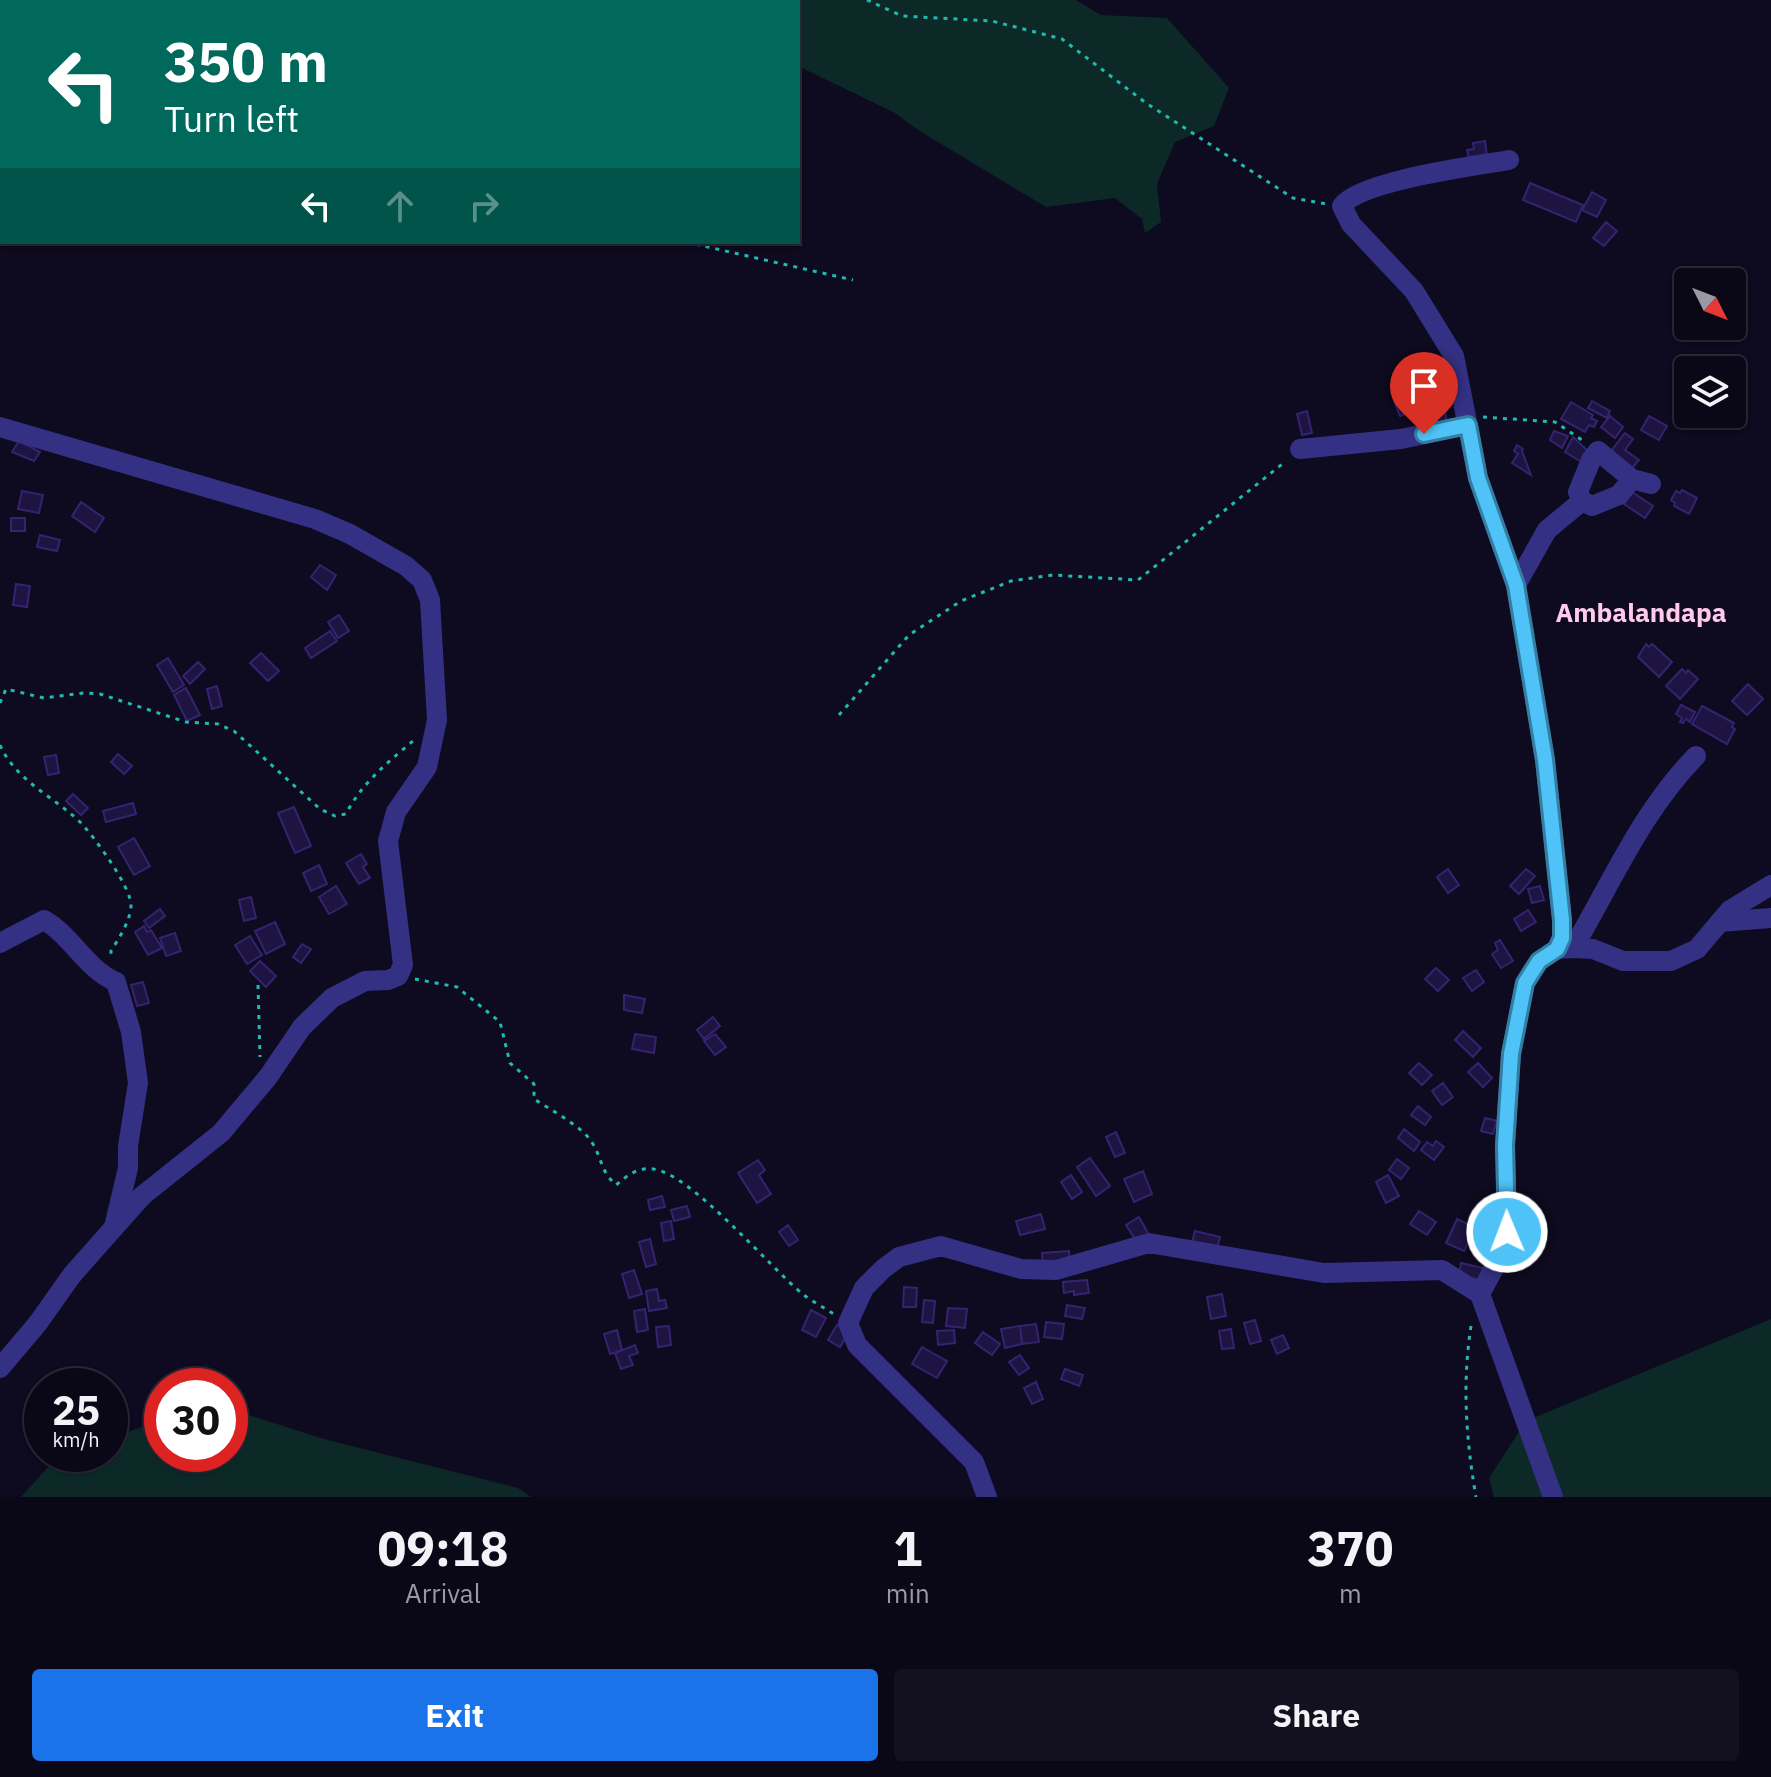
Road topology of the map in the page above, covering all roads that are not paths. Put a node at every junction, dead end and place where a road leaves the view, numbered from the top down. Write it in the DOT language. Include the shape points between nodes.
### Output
graph roads {
  1 [pos="1509,160"];
  2 [pos="1468,425"];
  3 [pos="0,427"];
  4 [pos="1300,449"];
  5 [pos="1582,501"];
  6 [pos="1516,585"];
  7 [pos="1696,756"];
  8 [pos="1771,885"];
  9 [pos="1771,918"];
  10 [pos="1720,922"];
  11 [pos="0,943"];
  12 [pos="1565,948"];
  13 [pos="113,1231"];
  14 [pos="1480,1294"];
  15 [pos="0,1368"];
  16 [pos="987,1497"];
  17 [pos="1553,1497"];
  1 -- 2 [label="street" via="1384,185 1348,197 1342,206 1351,224 1414,291 1454,356"];
  2 -- 4 [label="street" via="1401,439"];
  2 -- 6 [label="street" via="1478,478"];
  3 -- 13 [label="street" via="315,519 406,566 422,580 430,600 437,720 427,767 396,812 388,841 403,965 398,976 365,981 332,998 302,1027 221,1133 142,1196"];
  5 -- 5 [label="street" via="1578,492 1598,451 1642,481 1592,506"];
  5 -- 6 [label="street" via="1547,530"];
  6 -- 12 [label="street" via="1545,760"];
  7 -- 12 [label="street" via="1663,793"];
  8 -- 10 [label="street"];
  9 -- 10 [label="street"];
  10 -- 12 [label="street" via="1697,949 1671,961 1623,961 1593,949"];
  11 -- 13 [label="street" via="44,920 60,929 100,975 116,982 131,1032 138,1083 128,1168"];
  12 -- 14 [label="street" via="1539,961 1525,983 1511,1054 1507,1232"];
  13 -- 15 [label="street"];
  14 -- 16 [label="street" via="1442,1270 1324,1273 1149,1243 1056,1270 1021,1269 941,1246 899,1257 864,1288 848,1323 857,1345 974,1462"];
  14 -- 17 [label="street"];
}
